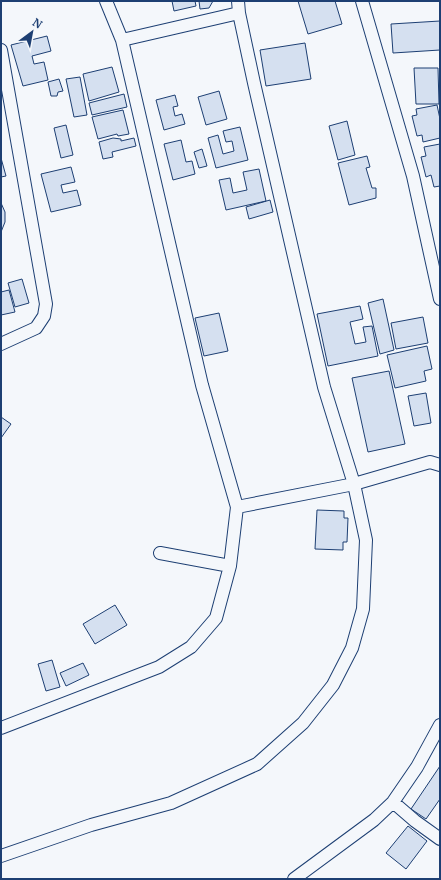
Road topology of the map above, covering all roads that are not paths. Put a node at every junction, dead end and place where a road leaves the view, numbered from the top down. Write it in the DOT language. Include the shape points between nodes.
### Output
graph roads {
  1 [pos="106,1"];
  2 [pos="238,1"];
  3 [pos="362,1"];
  4 [pos="239,13"];
  5 [pos="122,40"];
  6 [pos="1,50"];
  7 [pos="440,300"];
  8 [pos="1,344"];
  9 [pos="440,453"];
  10 [pos="435,463"];
  11 [pos="354,484"];
  12 [pos="237,507"];
  13 [pos="160,553"];
  14 [pos="230,566"];
  15 [pos="440,725"];
  16 [pos="1,728"];
  17 [pos="393,802"];
  18 [pos="440,839"];
  19 [pos="1,856"];
  20 [pos="294,879"];
  1 -- 5 [label="street"];
  2 -- 4 [label="street"];
  3 -- 7 [label="street" via="413,176"];
  4 -- 5 [label="street"];
  4 -- 11 [label="street" via="324,387"];
  5 -- 12 [label="street" via="202,385"];
  6 -- 8 [label="street" via="46,304 44,316 36,328"];
  9 -- 10 [label="street"];
  10 -- 11 [label="street"];
  11 -- 12 [label="street"];
  11 -- 19 [label="street" via="366,540 363,609 352,648 333,685 303,723 257,764 172,803 91,825"];
  12 -- 14 [label="street"];
  13 -- 14 [label="street"];
  14 -- 16 [label="street" via="216,618 191,647 158,668"];
  15 -- 17 [label="street" via="417,767"];
  17 -- 18 [label="street"];
  17 -- 20 [label="street" via="374,820"];
}
